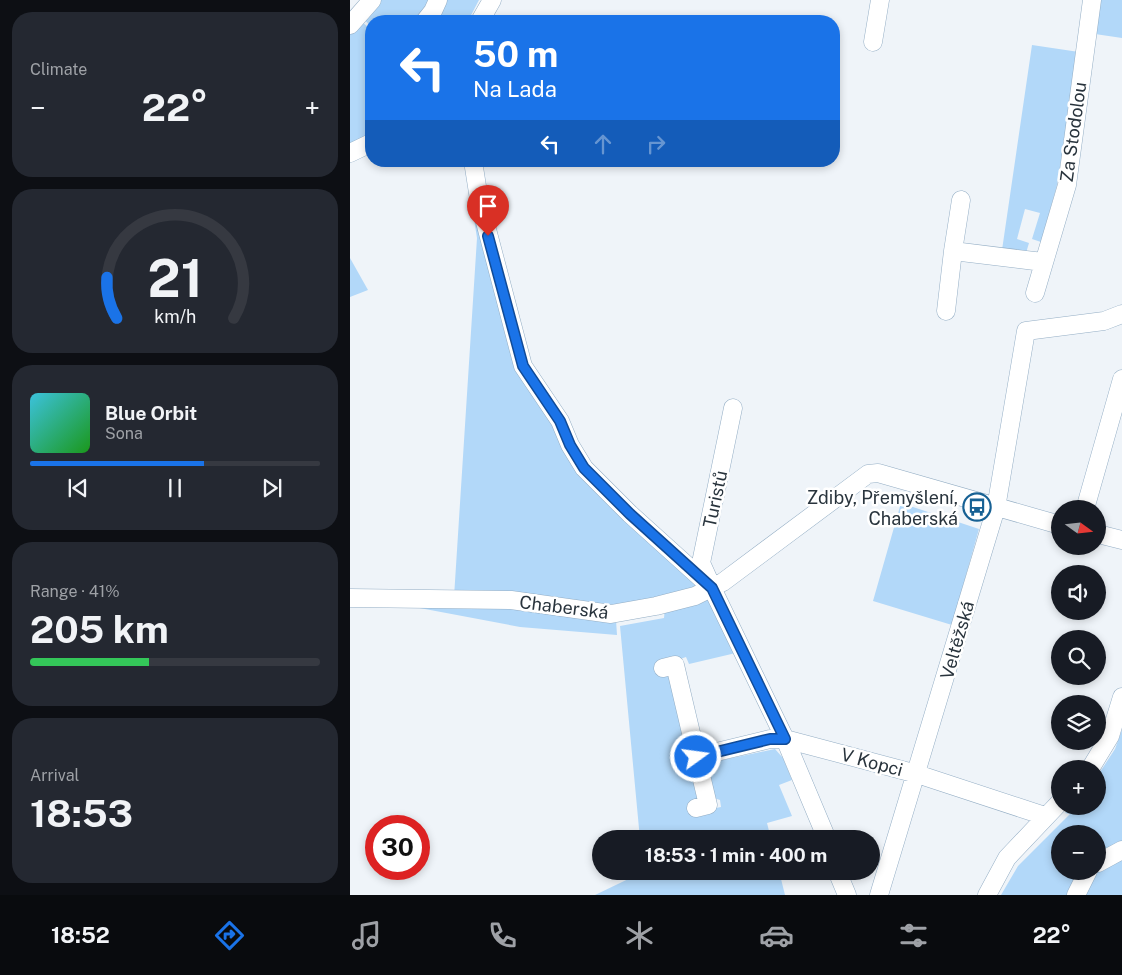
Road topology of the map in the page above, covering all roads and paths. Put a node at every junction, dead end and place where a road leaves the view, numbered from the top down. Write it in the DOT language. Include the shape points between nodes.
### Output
graph roads {
  1 [pos="372,0"];
  2 [pos="438,0"];
  3 [pos="492,0"];
  4 [pos="880,0"];
  5 [pos="1092,0"];
  6 [pos="429,15"];
  7 [pos="483,15"];
  8 [pos="350,25"];
  9 [pos="873,42"];
  10 [pos="365,146"];
  11 [pos="350,153"];
  12 [pos="474,167"];
  13 [pos="961,200"];
  14 [pos="954,251"];
  15 [pos="1043,262"];
  16 [pos="1035,293"];
  17 [pos="946,311"];
  18 [pos="1122,314"];
  19 [pos="1122,379"];
  20 [pos="733,408"];
  21 [pos="1088,500"];
  22 [pos="996,508"];
  23 [pos="1051,523"];
  24 [pos="1106,536"];
  25 [pos="1122,540"];
  26 [pos="712,588"];
  27 [pos="350,598"];
  28 [pos="663,668"];
  29 [pos="1122,697"];
  30 [pos="785,739"];
  31 [pos="696,757"];
  32 [pos="1095,760"];
  33 [pos="917,774"];
  34 [pos="707,805"];
  35 [pos="1051,811"];
  36 [pos="1046,816"];
  37 [pos="823,830"];
  38 [pos="1122,850"];
  39 [pos="1106,859"];
  40 [pos="841,880"];
  41 [pos="1084,880"];
  42 [pos="847,895"];
  43 [pos="880,895"];
  44 [pos="986,895"];
  45 [pos="1076,895"];
  1 -- 8 [label="street"];
  2 -- 6 [label="street"];
  3 -- 7 [label="street"];
  4 -- 9 [label="street"];
  5 -- 15 [label="street, Za Stodolou" via="1066,185"];
  10 -- 11 [label="street"];
  12 -- 26 [label="street" via="478,199 523,366 560,421 584,468"];
  13 -- 14 [label="street"];
  14 -- 15 [label="street"];
  14 -- 17 [label="street"];
  15 -- 16 [label="street, Za Stodolou"];
  18 -- 22 [label="street, Veltěžská" via="1104,321 1026,331"];
  19 -- 21 [label="street"];
  20 -- 26 [label="street, Turistů" via="702,563"];
  22 -- 23 [label="street, Chaberská"];
  22 -- 26 [label="street, Chaberská" via="878,473 868,474"];
  22 -- 33 [label="street, Veltěžská"];
  24 -- 25 [label="street"];
  26 -- 27 [label="street, Chaberská" via="695,596 611,614 511,600"];
  26 -- 30 [label="street, Turistů"];
  28 -- 31 [label="street" via="675,665"];
  29 -- 32 [label="street" via="1110,736"];
  30 -- 31 [label="street, V Kopci" via="770,739"];
  30 -- 33 [label="street, V Kopci"];
  30 -- 37 [label="street, Turistů"];
  31 -- 34 [label="street"];
  33 -- 36 [label="street, V Kopci"];
  33 -- 43 [label="street, Veltěžská"];
  35 -- 36 [label="street"];
  36 -- 44 [label="street" via="1007,858"];
  38 -- 39 [label="street"];
  40 -- 42 [label="street"];
  41 -- 45 [label="street"];
}
